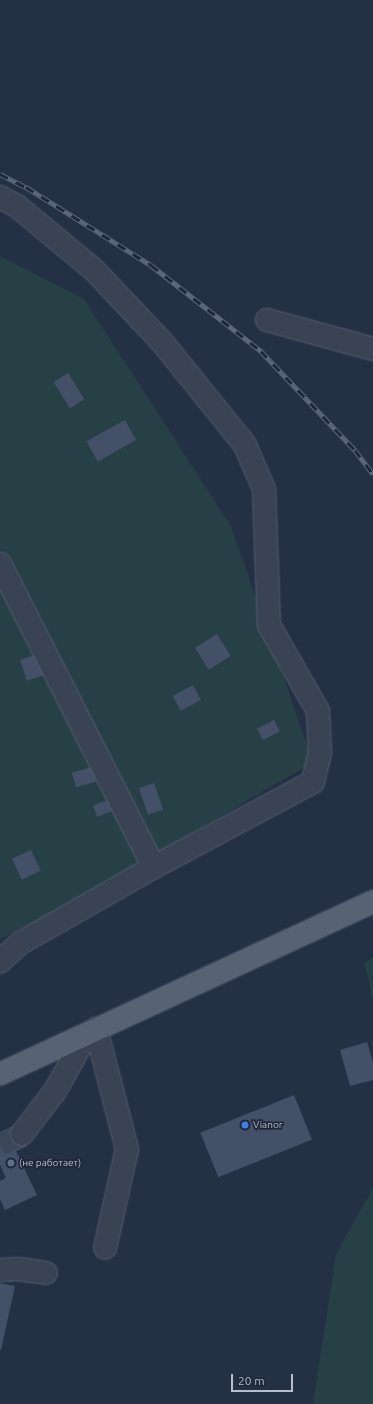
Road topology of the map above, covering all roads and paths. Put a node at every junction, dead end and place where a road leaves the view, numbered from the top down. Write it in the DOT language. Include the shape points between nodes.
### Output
graph roads {
  1 [pos="0,197"];
  2 [pos="267,320"];
  3 [pos="373,349"];
  4 [pos="0,564"];
  5 [pos="154,867"];
  6 [pos="373,888"];
  7 [pos="373,902"];
  8 [pos="0,962"];
  9 [pos="96,1029"];
  10 [pos="0,1060"];
  11 [pos="0,1074"];
  12 [pos="22,1134"];
  13 [pos="105,1248"];
  14 [pos="0,1270"];
  15 [pos="46,1273"];
  1 -- 5 [label="lane" via="17,206 93,270 162,342 244,445 264,489 269,625 318,710 320,752 313,782"];
  2 -- 3 [label="lane"];
  4 -- 5 [label="lane"];
  5 -- 8 [label="lane" via="19,944"];
  6 -- 10 [label="main road"];
  7 -- 9 [label="main road"];
  9 -- 11 [label="main road"];
  9 -- 12 [label="lane" via="82,1043 55,1091"];
  9 -- 13 [label="lane" via="127,1149"];
  14 -- 15 [label="lane" via="18,1268"];
}
